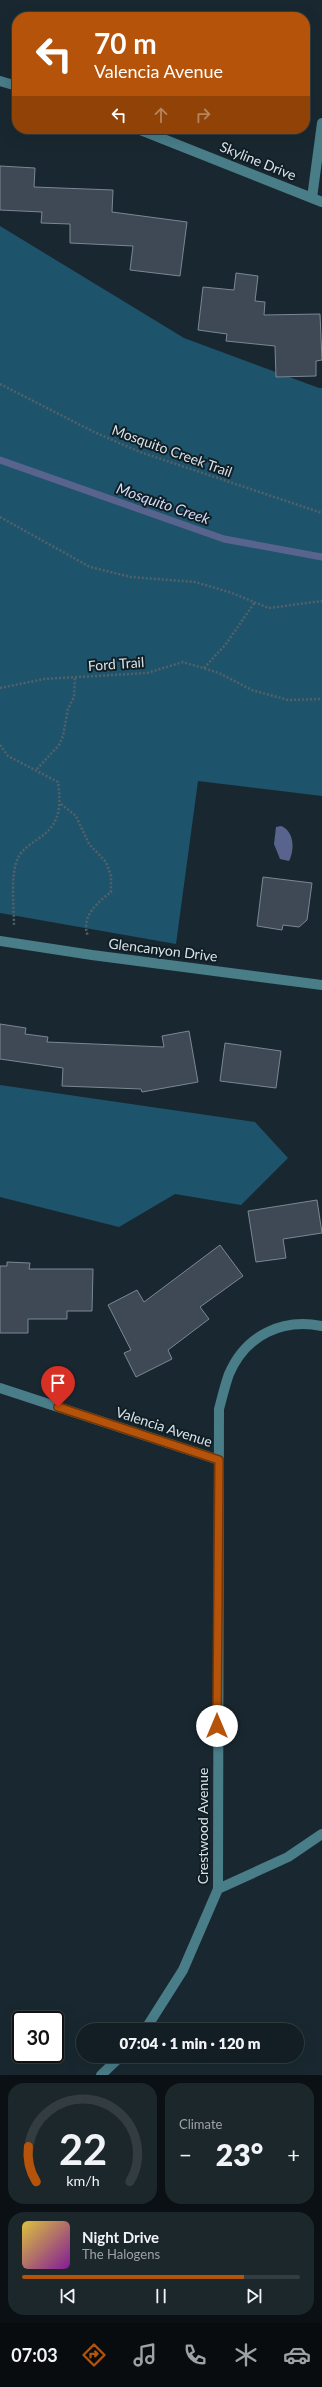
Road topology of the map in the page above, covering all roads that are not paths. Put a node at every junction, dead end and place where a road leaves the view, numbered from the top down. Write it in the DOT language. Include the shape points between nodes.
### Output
graph roads {
  1 [pos="0,82"];
  2 [pos="12,85"];
  3 [pos="322,123"];
  4 [pos="151,134"];
  5 [pos="312,198"];
  6 [pos="322,202"];
  7 [pos="0,940"];
  8 [pos="322,985"];
  9 [pos="322,1326"];
  10 [pos="0,1388"];
  11 [pos="219,1460"];
  12 [pos="322,1834"];
  13 [pos="218,1889"];
  14 [pos="149,2023"];
  15 [pos="114,2063"];
  16 [pos="101,2075"];
  1 -- 2 [label="street"];
  3 -- 5 [label="street"];
  4 -- 5 [label="street, Skyline Drive"];
  5 -- 6 [label="street, Skyline Drive"];
  7 -- 8 [label="street, Glencanyon Drive" via="92,955"];
  9 -- 11 [label="street, Valencia Avenue" via="303,1322 271,1329 249,1344 230,1373 219,1409"];
  10 -- 11 [label="street, Valencia Avenue"];
  11 -- 13 [label="street, Crestwood Avenue"];
  12 -- 13 [label="street" via="288,1858"];
  13 -- 14 [label="street, Crestwood Avenue" via="183,1970"];
  15 -- 16 [label="street"];
}
